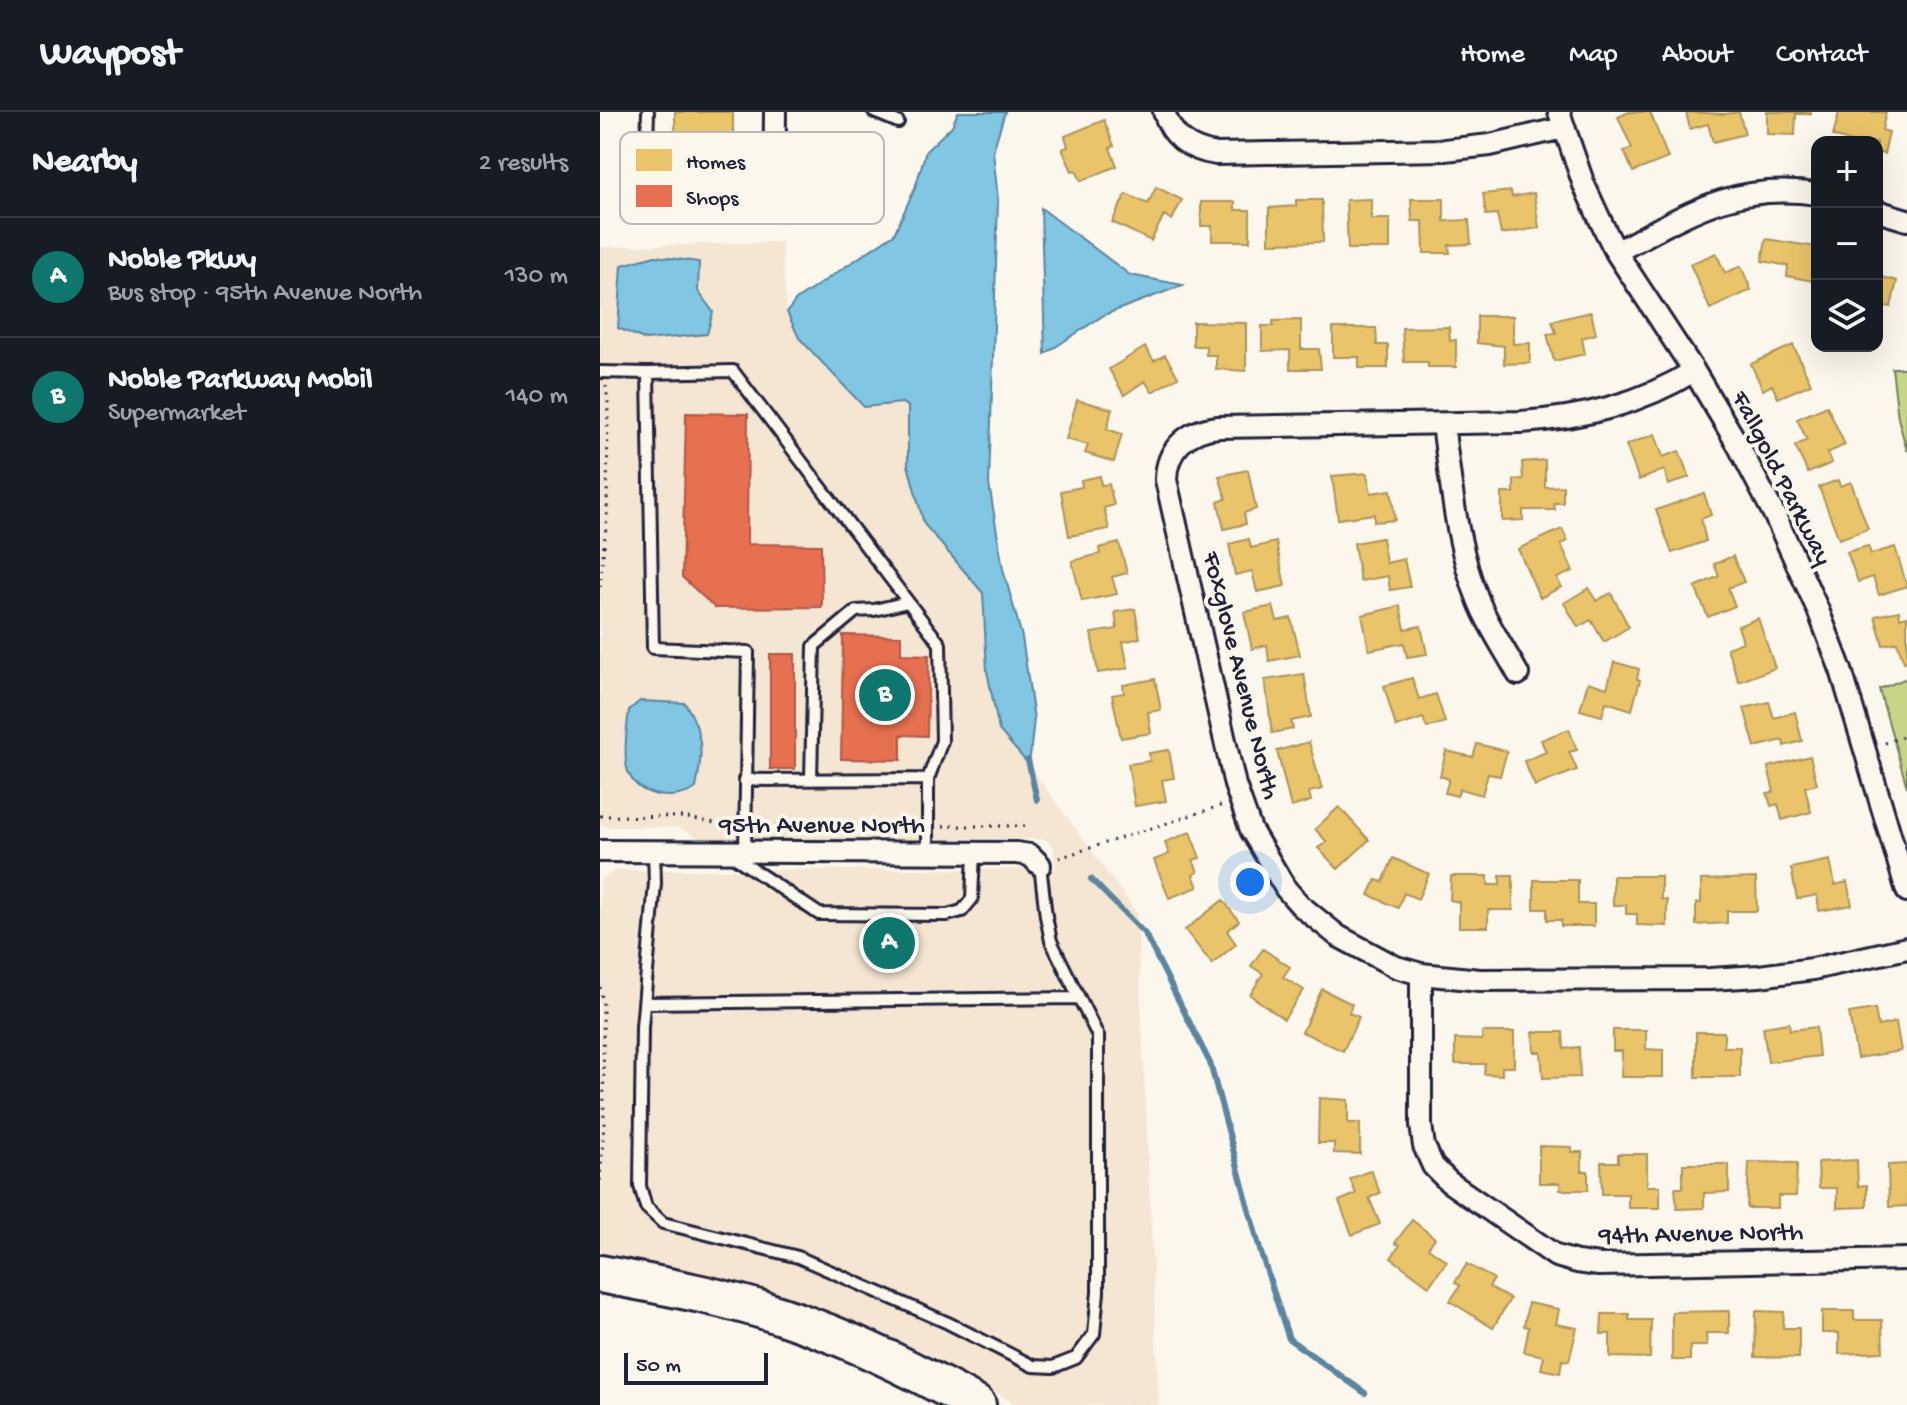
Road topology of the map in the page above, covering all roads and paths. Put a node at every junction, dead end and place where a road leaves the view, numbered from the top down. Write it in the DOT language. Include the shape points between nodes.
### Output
graph roads {
  1 [pos="648,112"];
  2 [pos="775,112"];
  3 [pos="874,112"];
  4 [pos="1164,112"];
  5 [pos="1561,120"];
  6 [pos="898,122"];
  7 [pos="647,132"];
  8 [pos="775,132"];
  9 [pos="1811,194"];
  10 [pos="1883,213"];
  11 [pos="1907,220"];
  12 [pos="1616,252"];
  13 [pos="1694,371"];
  14 [pos="602,372"];
  15 [pos="648,373"];
  16 [pos="1443,424"];
  17 [pos="600,587"];
  18 [pos="908,602"];
  19 [pos="1518,674"];
  20 [pos="1907,735"];
  21 [pos="1885,743"];
  22 [pos="811,779"];
  23 [pos="928,779"];
  24 [pos="744,780"];
  25 [pos="1239,799"];
  26 [pos="600,816"];
  27 [pos="744,826"];
  28 [pos="928,826"];
  29 [pos="1028,826"];
  30 [pos="600,851"];
  31 [pos="654,852"];
  32 [pos="737,853"];
  33 [pos="928,853"];
  34 [pos="974,853"];
  35 [pos="1040,865"];
  36 [pos="1907,891"];
  37 [pos="1907,948"];
  38 [pos="1421,974"];
  39 [pos="600,987"];
  40 [pos="1079,998"];
  41 [pos="644,1003"];
  42 [pos="600,1181"];
  43 [pos="1907,1259"];
  44 [pos="600,1274"];
  45 [pos="977,1405"];
  1 -- 7 [label="lane"];
  2 -- 8 [label="street"];
  3 -- 6 [label="lane"];
  4 -- 5 [label="street" via="1178,138 1216,154 1445,150 1490,145"];
  5 -- 12 [label="street, Fallgold Parkway"];
  9 -- 12 [label="street" via="1766,191 1717,200"];
  10 -- 11 [label="street"];
  12 -- 13 [label="street, Fallgold Parkway"];
  13 -- 16 [label="street, Foxglove Avenue North" via="1622,404 1568,419"];
  13 -- 36 [label="street, Fallgold Parkway" via="1774,514 1818,610"];
  14 -- 15 [label="lane"];
  14 -- 17 [label="path" via="608,402 607,515"];
  15 -- 18 [label="lane" via="733,371"];
  15 -- 24 [label="lane" via="653,648 748,652"];
  16 -- 19 [label="street" via="1471,581"];
  16 -- 25 [label="street, Foxglove Avenue North" via="1204,428 1190,434 1169,457 1166,480"];
  18 -- 22 [label="lane" via="856,611 814,646"];
  18 -- 23 [label="lane" via="940,644 942,741"];
  20 -- 21 [label="path"];
  22 -- 23 [label="lane"];
  22 -- 24 [label="lane"];
  23 -- 28 [label="lane"];
  24 -- 27 [label="lane"];
  25 -- 35 [label="path"];
  25 -- 38 [label="street, Foxglove Avenue North" via="1262,852 1301,906 1338,936 1396,967"];
  26 -- 27 [label="path" via="683,817"];
  27 -- 28 [label="path"];
  27 -- 32 [label="lane"];
  28 -- 29 [label="path"];
  28 -- 33 [label="lane"];
  30 -- 31 [label="street, 95th Avenue North"];
  31 -- 32 [label="street, 95th Avenue North"];
  31 -- 41 [label="lane"];
  32 -- 33 [label="street, 95th Avenue North"];
  32 -- 34 [label="lane" via="819,914 947,915 962,911 972,899"];
  33 -- 34 [label="street, 95th Avenue North"];
  34 -- 35 [label="street, 95th Avenue North" via="1030,855"];
  35 -- 40 [label="lane" via="1051,941"];
  37 -- 38 [label="street, Foxglove Avenue North" via="1813,969 1723,978 1480,980"];
  38 -- 43 [label="street, 94th Avenue North" via="1421,1125 1433,1166 1546,1251 1599,1265"];
  39 -- 42 [label="path"];
  40 -- 41 [label="lane"];
  40 -- 41 [label="lane" via="1098,1036 1098,1292 1094,1334 1076,1358 1053,1367 1033,1366 798,1257 663,1223 646,1207 640,1186"];
  44 -- 45 [label="highway" via="718,1298 808,1325 896,1362"];
}
